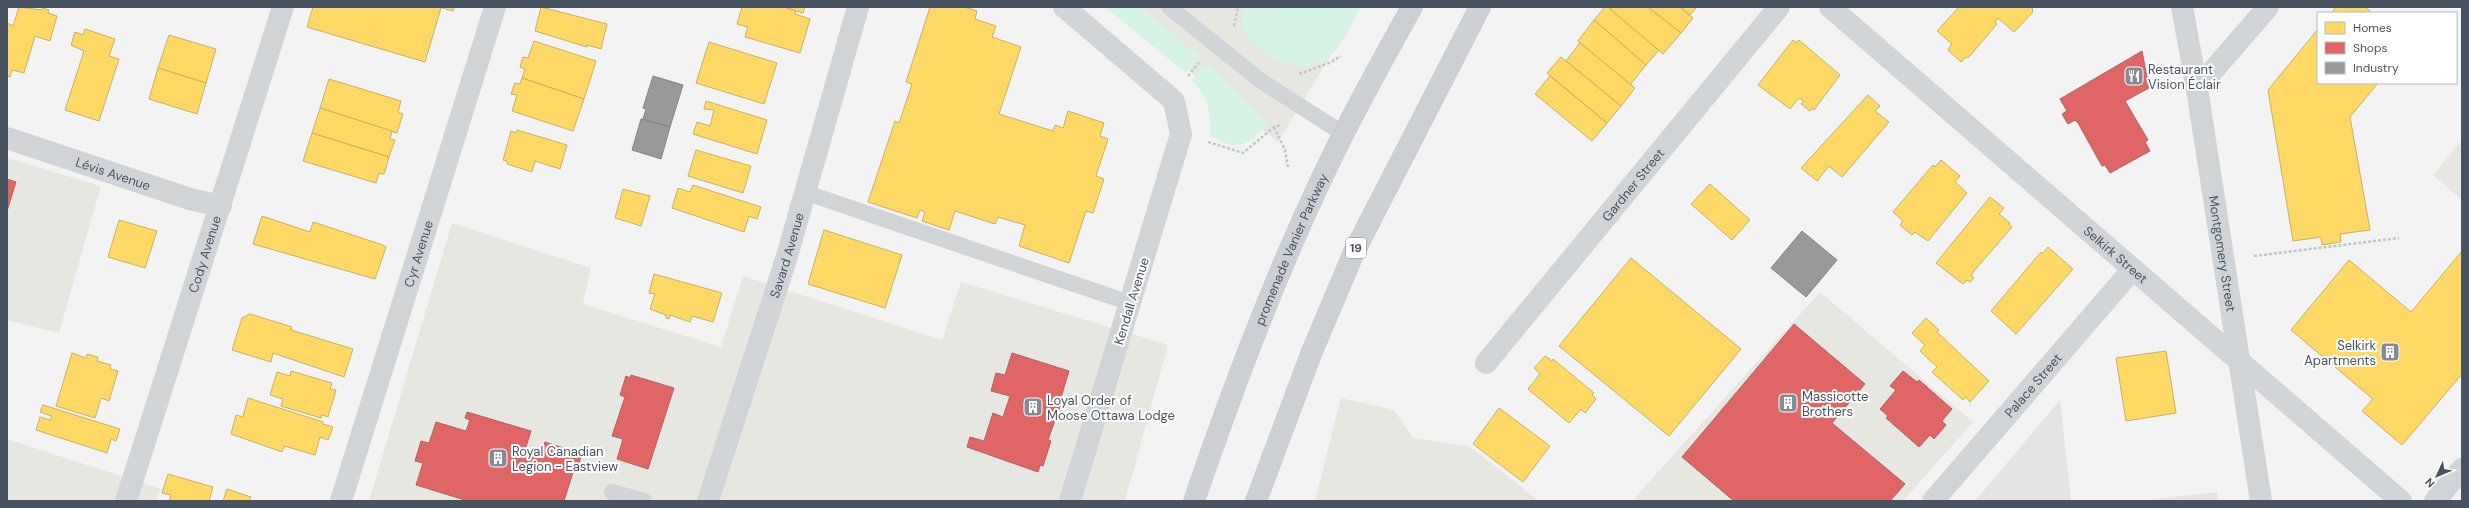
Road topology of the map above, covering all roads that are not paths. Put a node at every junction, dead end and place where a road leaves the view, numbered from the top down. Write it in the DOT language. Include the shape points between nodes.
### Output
graph roads {
  1 [pos="283,7"];
  2 [pos="495,7"];
  3 [pos="858,7"];
  4 [pos="1064,7"];
  5 [pos="1169,7"];
  6 [pos="1412,7"];
  7 [pos="1480,7"];
  8 [pos="1779,7"];
  9 [pos="1830,7"];
  10 [pos="2182,7"];
  11 [pos="2268,7"];
  12 [pos="2197,89"];
  13 [pos="1344,134"];
  14 [pos="7,138"];
  15 [pos="804,192"];
  16 [pos="221,206"];
  17 [pos="2133,269"];
  18 [pos="1130,303"];
  19 [pos="2239,360"];
  20 [pos="1486,363"];
  21 [pos="2462,469"];
  22 [pos="612,492"];
  23 [pos="126,501"];
  24 [pos="342,501"];
  25 [pos="644,501"];
  26 [pos="708,501"];
  27 [pos="1070,501"];
  28 [pos="1194,501"];
  29 [pos="1256,501"];
  30 [pos="1933,501"];
  31 [pos="2261,501"];
  32 [pos="2401,501"];
  33 [pos="2435,501"];
  1 -- 16 [label="street, Cody Avenue"];
  2 -- 24 [label="street, Cyr Avenue"];
  3 -- 15 [label="street, Savard Avenue"];
  4 -- 18 [label="street, Kendall Avenue" via="1174,101 1181,134"];
  5 -- 13 [label="lane" via="1261,81"];
  6 -- 13 [label="main road, promenade Vanier Parkway"];
  7 -- 29 [label="main road, 19" via="1354,252 1311,354"];
  8 -- 20 [label="street, Gardner Street"];
  9 -- 17 [label="street, Selkirk Street"];
  10 -- 12 [label="street, Montgomery Street"];
  11 -- 12 [label="street"];
  12 -- 19 [label="street, Montgomery Street"];
  13 -- 28 [label="main road, promenade Vanier Parkway" via="1253,339 1230,396"];
  14 -- 16 [label="street, Lévis Avenue" via="190,199"];
  15 -- 18 [label="lane"];
  15 -- 26 [label="street, Savard Avenue" via="787,256"];
  16 -- 23 [label="street, Cody Avenue"];
  17 -- 19 [label="street, Selkirk Street"];
  17 -- 30 [label="street, Palace Street"];
  18 -- 27 [label="street, Kendall Avenue"];
  19 -- 31 [label="street, Montgomery Street"];
  19 -- 32 [label="street, Selkirk Street"];
  21 -- 33 [label="street"];
  22 -- 25 [label="lane"];
}
